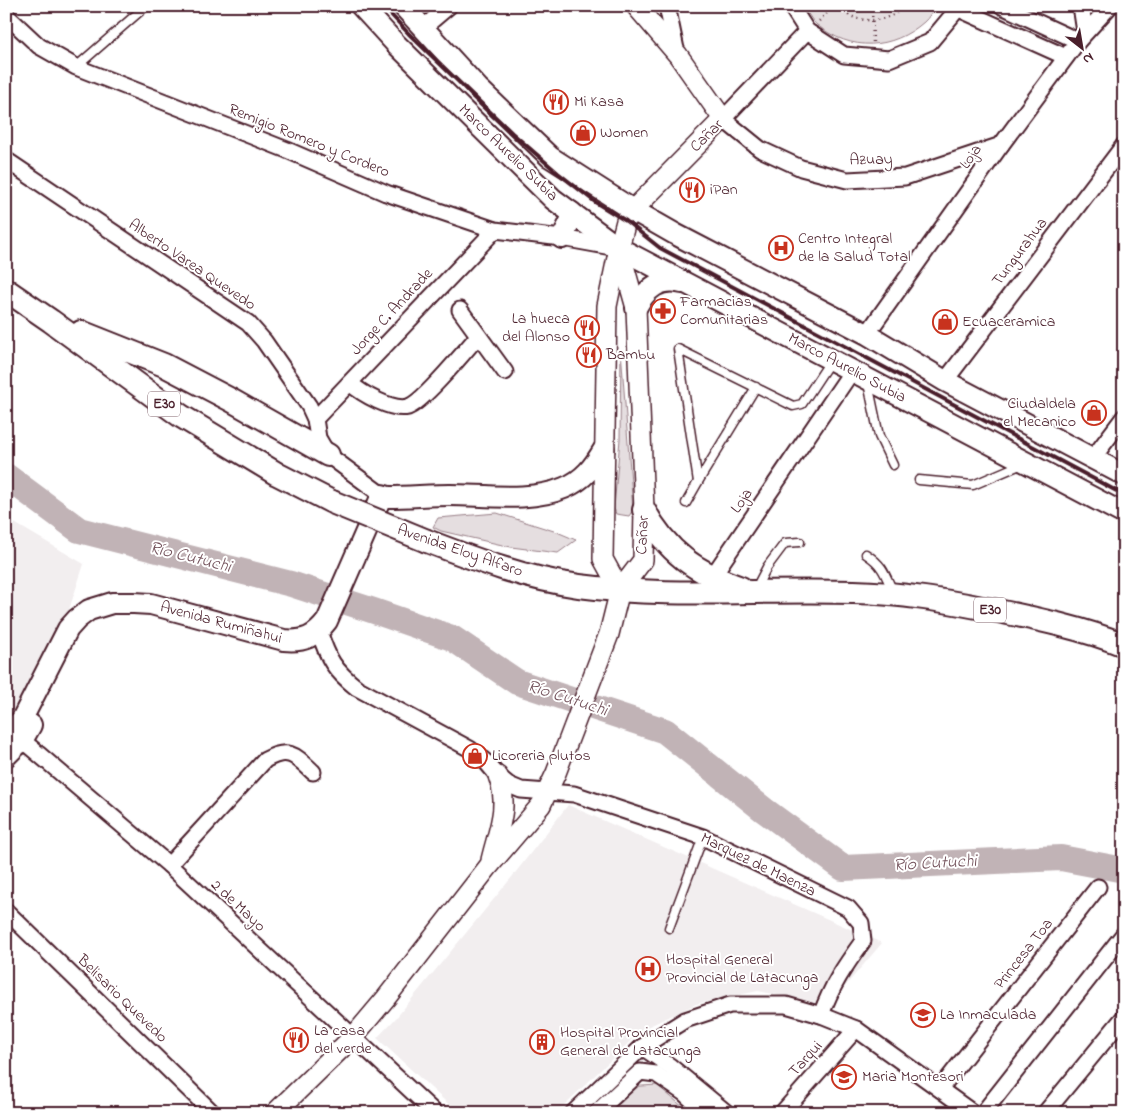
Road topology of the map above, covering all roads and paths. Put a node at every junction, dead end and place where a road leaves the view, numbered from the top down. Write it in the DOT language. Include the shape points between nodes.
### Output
graph roads {
  1 [pos="146,6"];
  2 [pos="361,6"];
  3 [pos="403,6"];
  4 [pos="449,6"];
  5 [pos="636,6"];
  6 [pos="667,6"];
  7 [pos="791,6"];
  8 [pos="835,6"];
  9 [pos="872,6"];
  10 [pos="905,6"];
  11 [pos="1002,6"];
  12 [pos="1081,6"];
  13 [pos="1110,6"];
  14 [pos="960,7"];
  15 [pos="6,15"];
  16 [pos="872,21"];
  17 [pos="811,27"];
  18 [pos="423,28"];
  19 [pos="1082,36"];
  20 [pos="873,45"];
  21 [pos="678,55"];
  22 [pos="1066,57"];
  23 [pos="76,67"];
  24 [pos="723,119"];
  25 [pos="1001,145"];
  26 [pos="1124,145"];
  27 [pos="6,160"];
  28 [pos="633,210"];
  29 [pos="571,212"];
  30 [pos="495,230"];
  31 [pos="562,238"];
  32 [pos="618,248"];
  33 [pos="684,284"];
  34 [pos="6,290"];
  35 [pos="636,308"];
  36 [pos="460,310"];
  37 [pos="50,321"];
  38 [pos="867,334"];
  39 [pos="478,336"];
  40 [pos="831,360"];
  41 [pos="505,372"];
  42 [pos="859,374"];
  43 [pos="945,381"];
  44 [pos="350,383"];
  45 [pos="756,387"];
  46 [pos="1124,417"];
  47 [pos="315,419"];
  48 [pos="604,449"];
  49 [pos="328,455"];
  50 [pos="1093,458"];
  51 [pos="1026,462"];
  52 [pos="893,465"];
  53 [pos="1124,475"];
  54 [pos="919,480"];
  55 [pos="698,482"];
  56 [pos="382,495"];
  57 [pos="686,503"];
  58 [pos="644,510"];
  59 [pos="1124,514"];
  60 [pos="800,542"];
  61 [pos="866,554"];
  62 [pos="712,577"];
  63 [pos="620,590"];
  64 [pos="753,593"];
  65 [pos="894,594"];
  66 [pos="319,632"];
  67 [pos="1124,645"];
  68 [pos="14,735"];
  69 [pos="6,756"];
  70 [pos="313,772"];
  71 [pos="498,776"];
  72 [pos="548,792"];
  73 [pos="703,837"];
  74 [pos="169,865"];
  75 [pos="489,866"];
  76 [pos="1098,887"];
  77 [pos="6,911"];
  78 [pos="669,928"];
  79 [pos="1124,934"];
  80 [pos="821,1015"];
  81 [pos="1124,1016"];
  82 [pos="856,1030"];
  83 [pos="354,1036"];
  84 [pos="642,1047"];
  85 [pos="940,1090"];
  86 [pos="213,1113"];
  87 [pos="275,1113"];
  88 [pos="435,1113"];
  89 [pos="573,1113"];
  90 [pos="596,1113"];
  91 [pos="706,1113"];
  92 [pos="727,1113"];
  93 [pos="782,1113"];
  94 [pos="974,1113"];
  95 [pos="984,1113"];
  96 [pos="1045,1113"];
  1 -- 23 [label="lane"];
  2 -- 29 [label="main road, Marco Aurelio Subia" via="553,199"];
  3 -- 18 [label="main road, Marco Aurelio Subia"];
  4 -- 18 [label="street"];
  5 -- 21 [label="street"];
  6 -- 21 [label="street"];
  7 -- 17 [label="street"];
  8 -- 16 [label="path" via="852,17"];
  8 -- 17 [label="path"];
  9 -- 16 [label="path"];
  10 -- 16 [label="path" via="897,14"];
  11 -- 19 [label="street"];
  12 -- 19 [label="street"];
  13 -- 19 [label="street, Loja"];
  14 -- 17 [label="street" via="930,42 889,59 844,55"];
  14 -- 22 [label="street"];
  15 -- 23 [label="street, Remigio Romero y Cordero" via="40,46"];
  16 -- 20 [label="path"];
  17 -- 24 [label="street, Cañar"];
  18 -- 28 [label="main road, Marco Aurelio Subia" via="478,89 550,157"];
  19 -- 22 [label="street, Loja"];
  21 -- 24 [label="street"];
  22 -- 25 [label="street, Loja"];
  23 -- 30 [label="street, Remigio Romero y Cordero" via="287,150 386,193"];
  24 -- 25 [label="street, Azuay" via="760,149 801,168 847,180 905,177"];
  24 -- 28 [label="street, Cañar"];
  25 -- 38 [label="street, Loja"];
  26 -- 43 [label="street, Tungurahua"];
  27 -- 47 [label="street, Alberto Varea Quevedo" via="248,323 277,359"];
  28 -- 32 [label="street, Cañar"];
  28 -- 38 [label="main road, Marco Aurelio Subia"];
  29 -- 31 [label="main road" via="571,220"];
  29 -- 32 [label="main road, Marco Aurelio Subia"];
  30 -- 31 [label="street, Remigio Romero y Cordero"];
  30 -- 44 [label="street, Jorge C. Andrade"];
  31 -- 32 [label="street, Remigio Romero y Cordero"];
  32 -- 33 [label="main road, Marco Aurelio Subia"];
  32 -- 35 [label="street, Cañar"];
  32 -- 48 [label="street, Cañar" via="607,306"];
  33 -- 35 [label="main road" via="672,280 653,287"];
  33 -- 40 [label="main road, Marco Aurelio Subia"];
  34 -- 37 [label="main road, Avenida Eloy Alfaro / E30"];
  35 -- 58 [label="street, Cañar"];
  36 -- 39 [label="street"];
  37 -- 49 [label="main road" via="164,365"];
  37 -- 63 [label="main road, Avenida Eloy Alfaro / E30, bridge" via="181,416 277,474 332,502 473,559 577,586"];
  38 -- 43 [label="main road, Marco Aurelio Subia"];
  39 -- 41 [label="street"];
  39 -- 44 [label="street" via="422,398 409,407 394,407"];
  40 -- 42 [label="main road, Marco Aurelio Subia"];
  40 -- 45 [label="lane" via="802,404 793,406"];
  42 -- 51 [label="main road, Marco Aurelio Subia"];
  42 -- 52 [label="lane" via="879,436"];
  42 -- 62 [label="street, Loja"];
  43 -- 50 [label="main road, Marco Aurelio Subia"];
  44 -- 47 [label="street, Jorge C. Andrade"];
  45 -- 55 [label="lane"];
  45 -- 55 [label="lane" via="678,349"];
  46 -- 50 [label="street"];
  47 -- 49 [label="street, Alberto Varea Quevedo" via="318,438"];
  48 -- 56 [label="main road" via="594,468 581,479 551,492 505,496"];
  48 -- 63 [label="street, Cañar" via="603,559"];
  49 -- 56 [label="street, Alberto Varea Quevedo"];
  50 -- 53 [label="main road, Marco Aurelio Subia"];
  51 -- 54 [label="lane" via="973,485"];
  51 -- 59 [label="main road, Marco Aurelio Subia"];
  55 -- 57 [label="lane"];
  56 -- 66 [label="main road" via="327,621"];
  58 -- 62 [label="main road" via="664,542"];
  58 -- 63 [label="street, Cañar" via="643,560"];
  60 -- 64 [label="lane" via="785,543"];
  61 -- 65 [label="lane" via="884,569"];
  62 -- 64 [label="main road"];
  63 -- 64 [label="main road, Avenida Eloy Alfaro / E30"];
  63 -- 72 [label="street" via="609,634"];
  64 -- 65 [label="main road, Avenida Eloy Alfaro / E30"];
  65 -- 67 [label="main road, Avenida Eloy Alfaro / E30" via="1045,620"];
  66 -- 68 [label="main road, Avenida Rumiñahui" via="301,640 284,640 151,604 112,603 90,610 68,629"];
  66 -- 71 [label="street, Marquez de Maenza" via="326,654 343,677 357,688 470,749"];
  68 -- 69 [label="main road, Avenida Rumiñahui"];
  68 -- 74 [label="street, 2 de Mayo"];
  70 -- 74 [label="street" via="286,752 265,760"];
  71 -- 72 [label="street, Marquez de Maenza" via="520,790"];
  71 -- 75 [label="street" via="504,810"];
  72 -- 73 [label="street, Marquez de Maenza" via="574,794"];
  72 -- 75 [label="street"];
  73 -- 78 [label="lane"];
  73 -- 80 [label="street, Marquez de Maenza" via="848,908 861,922 863,941 839,973"];
  74 -- 83 [label="street, 2 de Mayo"];
  75 -- 83 [label="street"];
  76 -- 85 [label="street, Princesa Toa"];
  77 -- 86 [label="street, Belisario Quevedo"];
  79 -- 95 [label="street"];
  80 -- 82 [label="street"];
  80 -- 84 [label="street" via="786,1005 730,1005 685,1020"];
  81 -- 96 [label="street"];
  82 -- 85 [label="street"];
  82 -- 93 [label="street, Tarqui"];
  83 -- 87 [label="street"];
  83 -- 88 [label="street, 2 de Mayo"];
  84 -- 89 [label="street"];
  84 -- 92 [label="street"];
  85 -- 94 [label="street"];
  90 -- 91 [label="street" via="640,1072 656,1074"];
}
